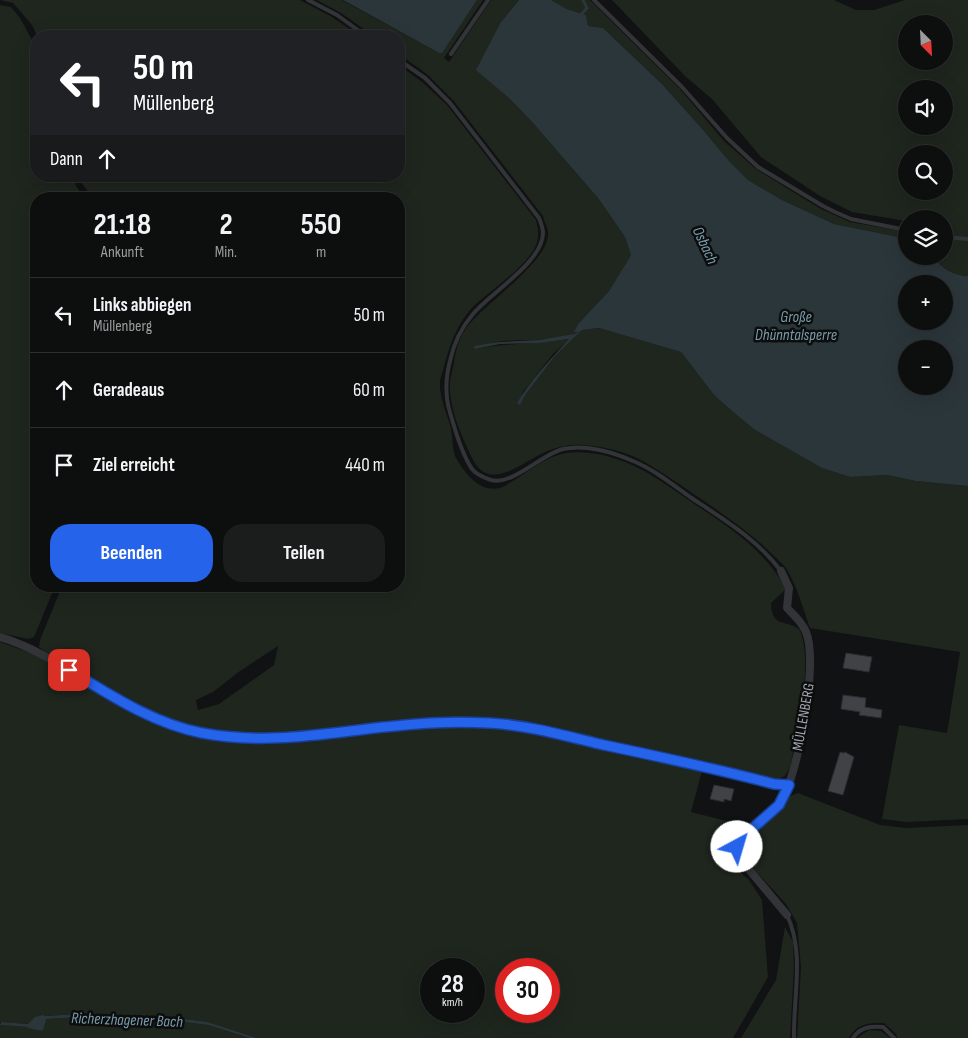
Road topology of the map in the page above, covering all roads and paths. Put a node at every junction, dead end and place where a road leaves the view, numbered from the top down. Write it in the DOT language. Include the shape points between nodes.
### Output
graph roads {
  1 [pos="308,0"];
  2 [pos="488,0"];
  3 [pos="594,0"];
  4 [pos="357,30"];
  5 [pos="451,54"];
  6 [pos="405,64"];
  7 [pos="898,228"];
  8 [pos="953,238"];
  9 [pos="968,239"];
  10 [pos="780,570"];
  11 [pos="0,637"];
  12 [pos="789,785"];
  13 [pos="788,915"];
  14 [pos="794,1038"];
  15 [pos="853,1038"];
  16 [pos="894,1038"];
  1 -- 4 [label="lane"];
  2 -- 5 [label="lane"];
  3 -- 7 [label="lane" via="758,167 835,212 851,219"];
  6 -- 10 [label="lane" via="425,78 450,103 539,218 543,232 540,246 532,258 474,312 454,343 445,382 448,405 462,451 473,470 493,481 504,480 563,449 609,452 634,461 667,480 741,532"];
  8 -- 9 [label="lane"];
  10 -- 12 [label="street, MÜLLENBERG" via="790,588 787,608 807,633 811,662 807,710"];
  11 -- 12 [label="street" via="32,648 115,698 160,719 202,733 262,739 415,724 490,723"];
  12 -- 13 [label="street, MÜLLENBERG" via="779,805 744,836 737,847 741,860"];
  13 -- 14 [label="lane" via="796,941"];
  15 -- 16 [label="lane" via="868,1026 883,1027"];
}
